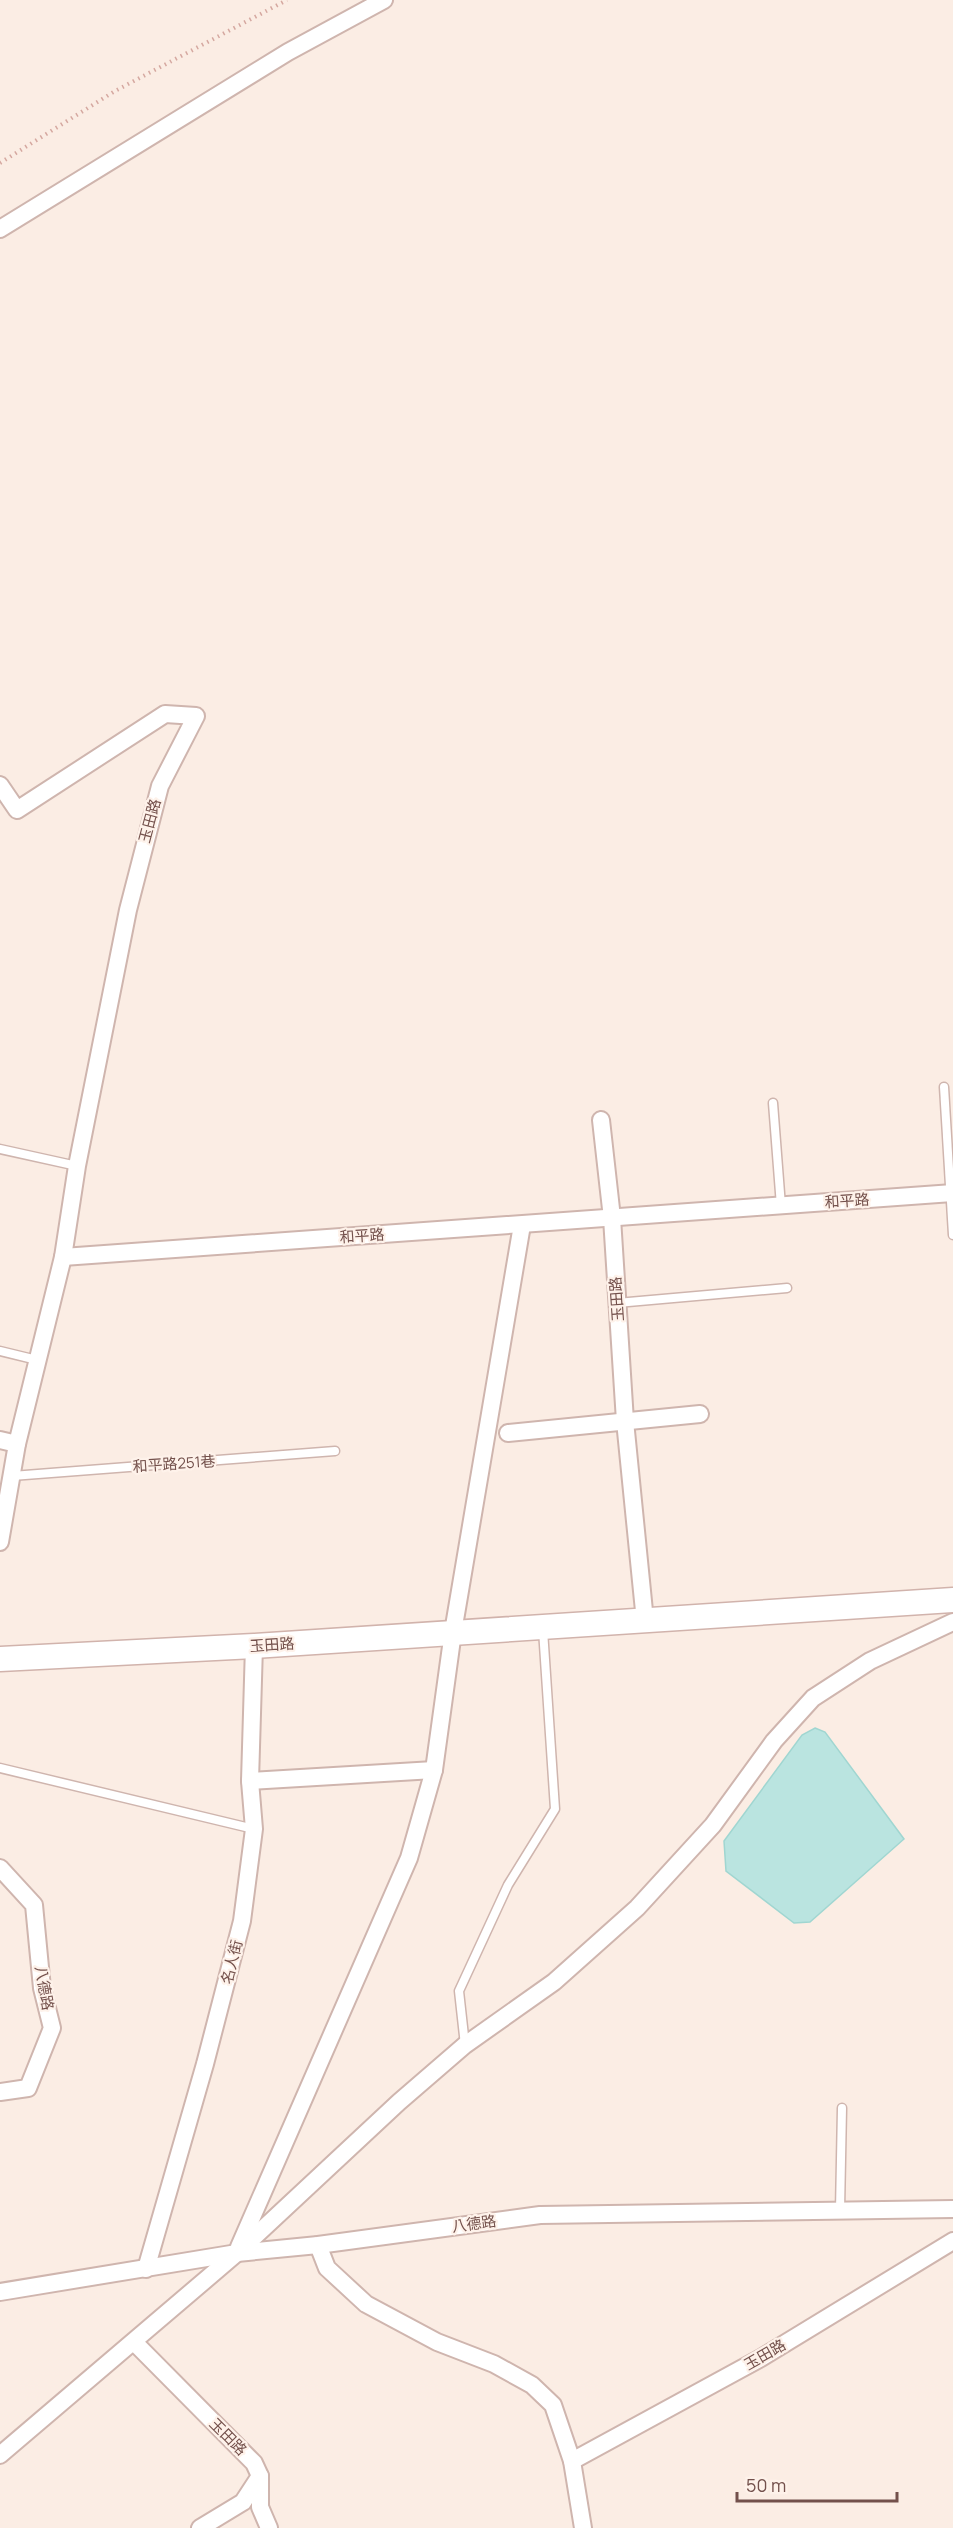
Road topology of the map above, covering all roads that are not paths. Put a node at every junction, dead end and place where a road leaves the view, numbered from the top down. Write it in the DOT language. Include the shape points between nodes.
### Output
graph roads {
  1 [pos="384,0"];
  2 [pos="0,230"];
  3 [pos="0,785"];
  4 [pos="944,1087"];
  5 [pos="773,1102"];
  6 [pos="601,1120"];
  7 [pos="0,1149"];
  8 [pos="77,1166"];
  9 [pos="952,1193"];
  10 [pos="781,1206"];
  11 [pos="612,1218"];
  12 [pos="522,1225"];
  13 [pos="953,1235"];
  14 [pos="63,1257"];
  15 [pos="787,1288"];
  16 [pos="617,1303"];
  17 [pos="0,1351"];
  18 [pos="37,1360"];
  19 [pos="700,1414"];
  20 [pos="625,1421"];
  21 [pos="508,1433"];
  22 [pos="0,1440"];
  23 [pos="17,1444"];
  24 [pos="335,1452"];
  25 [pos="12,1476"];
  26 [pos="0,1537"];
  27 [pos="953,1600"];
  28 [pos="645,1621"];
  29 [pos="953,1622"];
  30 [pos="543,1627"];
  31 [pos="453,1632"];
  32 [pos="254,1646"];
  33 [pos="0,1659"];
  34 [pos="0,1768"];
  35 [pos="434,1770"];
  36 [pos="250,1781"];
  37 [pos="254,1829"];
  38 [pos="0,1868"];
  39 [pos="465,2045"];
  40 [pos="0,2092"];
  41 [pos="842,2108"];
  42 [pos="953,2209"];
  43 [pos="840,2210"];
  44 [pos="953,2241"];
  45 [pos="318,2245"];
  46 [pos="237,2253"];
  47 [pos="146,2269"];
  48 [pos="0,2292"];
  49 [pos="134,2342"];
  50 [pos="0,2455"];
  51 [pos="572,2461"];
  52 [pos="260,2476"];
  53 [pos="200,2528"];
  54 [pos="269,2528"];
  55 [pos="583,2528"];
  1 -- 2 [label="street" via="288,52"];
  3 -- 8 [label="street, 玉田路" via="17,810 165,714 196,716 160,786 148,829"];
  4 -- 9 [label="lane"];
  5 -- 10 [label="lane"];
  6 -- 11 [label="street, 玉田路"];
  7 -- 8 [label="lane"];
  8 -- 14 [label="street, 玉田路"];
  9 -- 10 [label="street, 和平路"];
  9 -- 13 [label="lane"];
  10 -- 11 [label="street, 和平路"];
  11 -- 12 [label="street, 和平路"];
  11 -- 16 [label="street, 玉田路"];
  12 -- 14 [label="street, 和平路"];
  12 -- 31 [label="street"];
  14 -- 18 [label="street"];
  15 -- 16 [label="lane"];
  16 -- 20 [label="street, 玉田路"];
  17 -- 18 [label="lane"];
  18 -- 23 [label="street"];
  19 -- 20 [label="street"];
  20 -- 21 [label="street"];
  20 -- 28 [label="street, 玉田路"];
  22 -- 23 [label="street"];
  23 -- 25 [label="street"];
  24 -- 25 [label="lane, 和平路251巷"];
  25 -- 26 [label="street"];
  27 -- 28 [label="street, 玉田路"];
  28 -- 30 [label="street, 玉田路"];
  29 -- 39 [label="street" via="870,1661 813,1698 774,1741 713,1825 637,1908 554,1982"];
  30 -- 31 [label="street, 玉田路"];
  30 -- 39 [label="lane" via="555,1809 508,1885 459,1991"];
  31 -- 32 [label="street, 玉田路"];
  31 -- 35 [label="street"];
  32 -- 33 [label="street, 玉田路"];
  32 -- 36 [label="street, 名人街"];
  34 -- 37 [label="lane"];
  35 -- 36 [label="street"];
  35 -- 46 [label="street" via="409,1858"];
  36 -- 37 [label="street, 名人街"];
  37 -- 47 [label="street, 名人街" via="242,1921 206,2064"];
  38 -- 40 [label="street, 八德路" via="34,1905 42,1988 52,2028 28,2088"];
  39 -- 46 [label="street"];
  41 -- 43 [label="lane"];
  42 -- 43 [label="street, 八德路"];
  43 -- 45 [label="street, 八德路" via="540,2215"];
  44 -- 51 [label="street, 玉田路" via="760,2358"];
  45 -- 46 [label="street, 八德路"];
  45 -- 51 [label="street" via="327,2268 366,2304 437,2342 494,2364 532,2385 553,2405"];
  46 -- 47 [label="street, 八德路"];
  46 -- 49 [label="street"];
  47 -- 48 [label="street, 八德路"];
  49 -- 50 [label="street"];
  49 -- 52 [label="street, 玉田路" via="254,2463"];
  51 -- 55 [label="street"];
  52 -- 53 [label="street" via="243,2502"];
  52 -- 54 [label="street" via="260,2507"];
}
